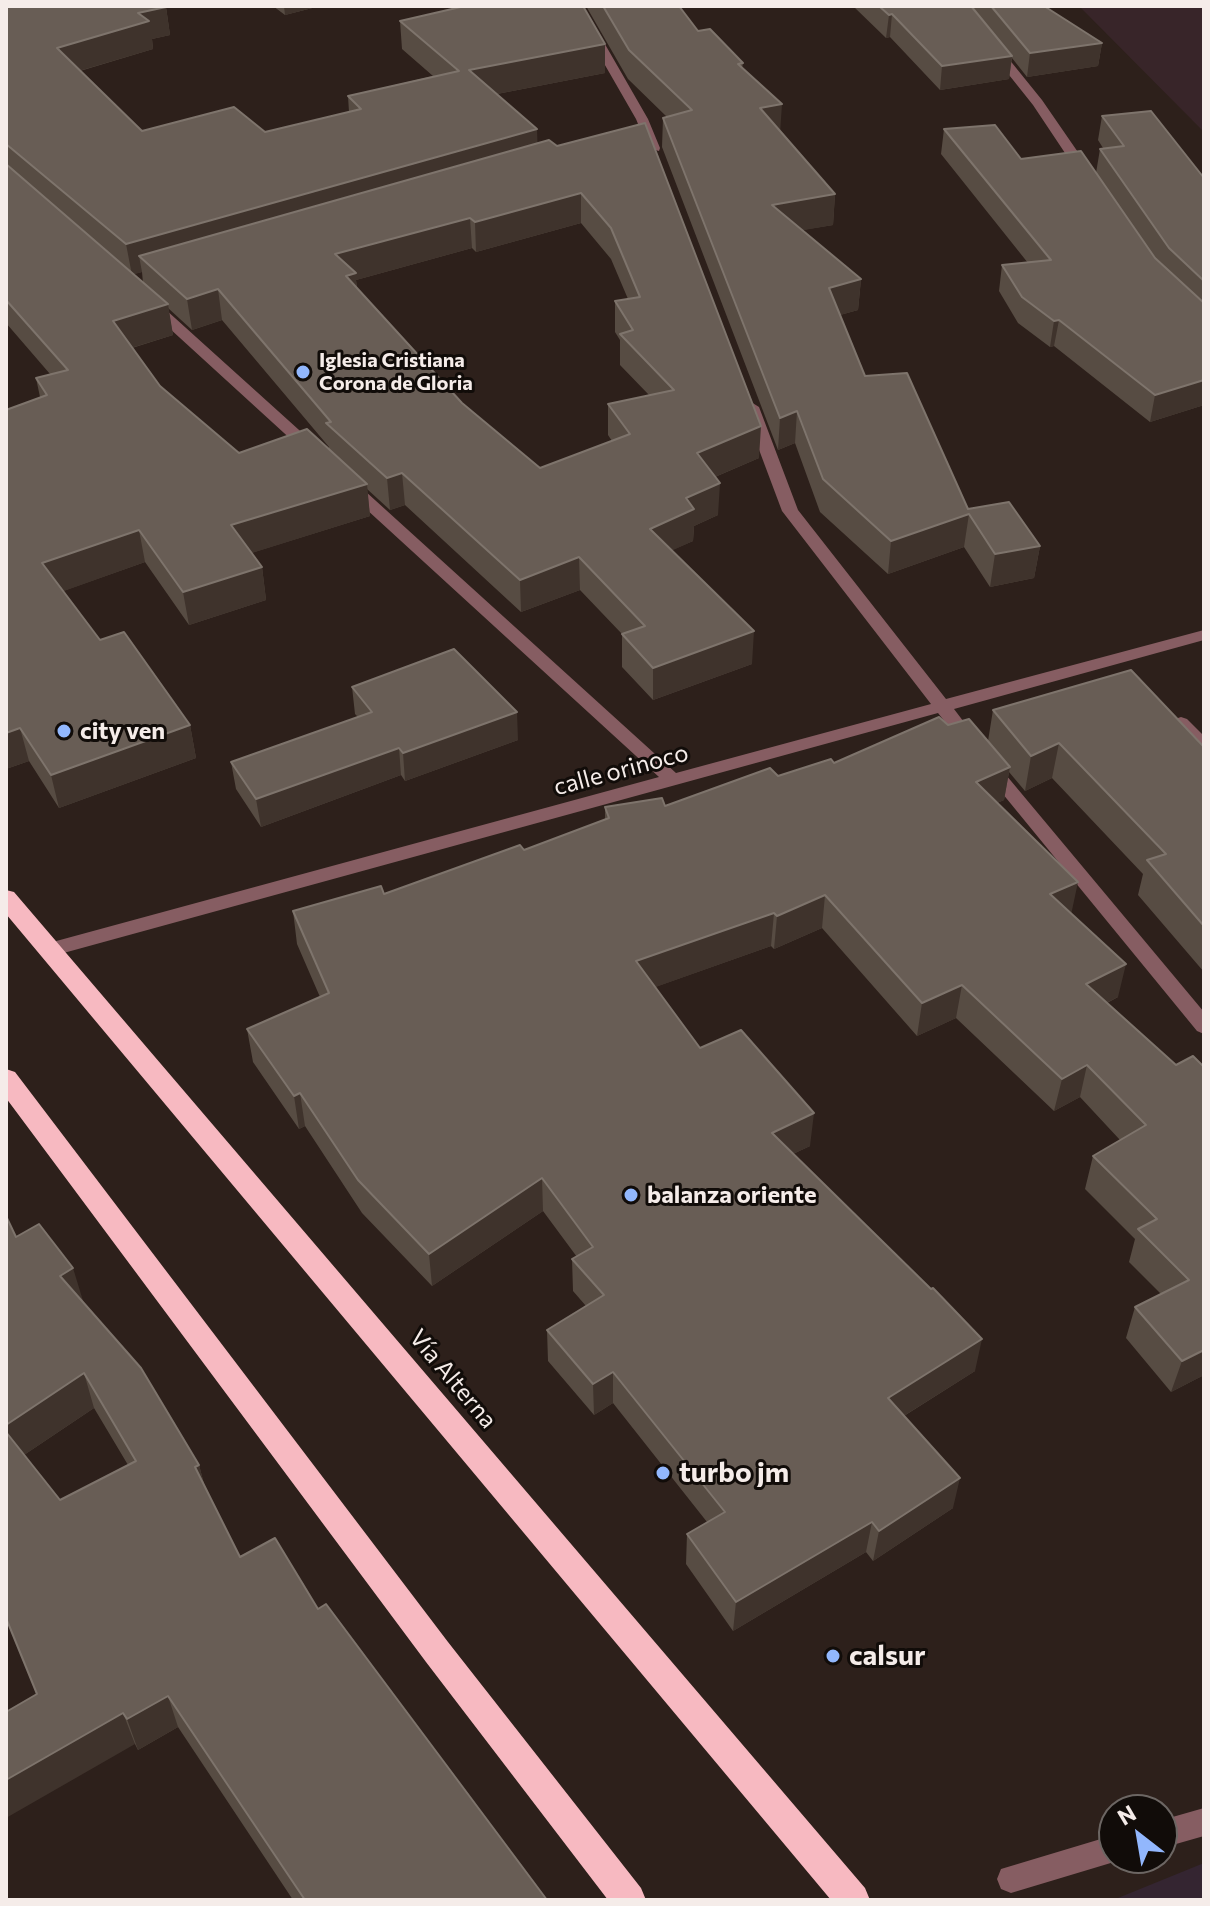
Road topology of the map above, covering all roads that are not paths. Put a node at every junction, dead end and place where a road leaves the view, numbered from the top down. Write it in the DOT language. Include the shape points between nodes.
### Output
graph roads {
  1 [pos="577,6"];
  2 [pos="960,6"];
  3 [pos="659,163"];
  4 [pos="1097,191"];
  5 [pos="140,293"];
  6 [pos="747,395"];
  7 [pos="1204,635"];
  8 [pos="941,707"];
  9 [pos="1173,714"];
  10 [pos="1204,747"];
  11 [pos="674,781"];
  12 [pos="6,898"];
  13 [pos="49,950"];
  14 [pos="1204,1026"];
  15 [pos="6,1079"];
  16 [pos="1204,1822"];
  17 [pos="1178,1829"];
  18 [pos="1098,1854"];
  19 [pos="1011,1879"];
  20 [pos="629,1900"];
  21 [pos="853,1900"];
  1 -- 3 [label="street" via="640,136"];
  2 -- 4 [label="street" via="1038,103"];
  5 -- 11 [label="street"];
  6 -- 8 [label="street" via="790,511"];
  7 -- 8 [label="street, calle orinoco" via="1125,665"];
  8 -- 11 [label="street, calle orinoco"];
  8 -- 14 [label="street"];
  9 -- 10 [label="street"];
  11 -- 13 [label="street, calle orinoco"];
  12 -- 13 [label="highway, Vía Alterna"];
  13 -- 21 [label="highway, Vía Alterna"];
  15 -- 20 [label="highway"];
  16 -- 17 [label="street"];
  18 -- 19 [label="street"];
}
